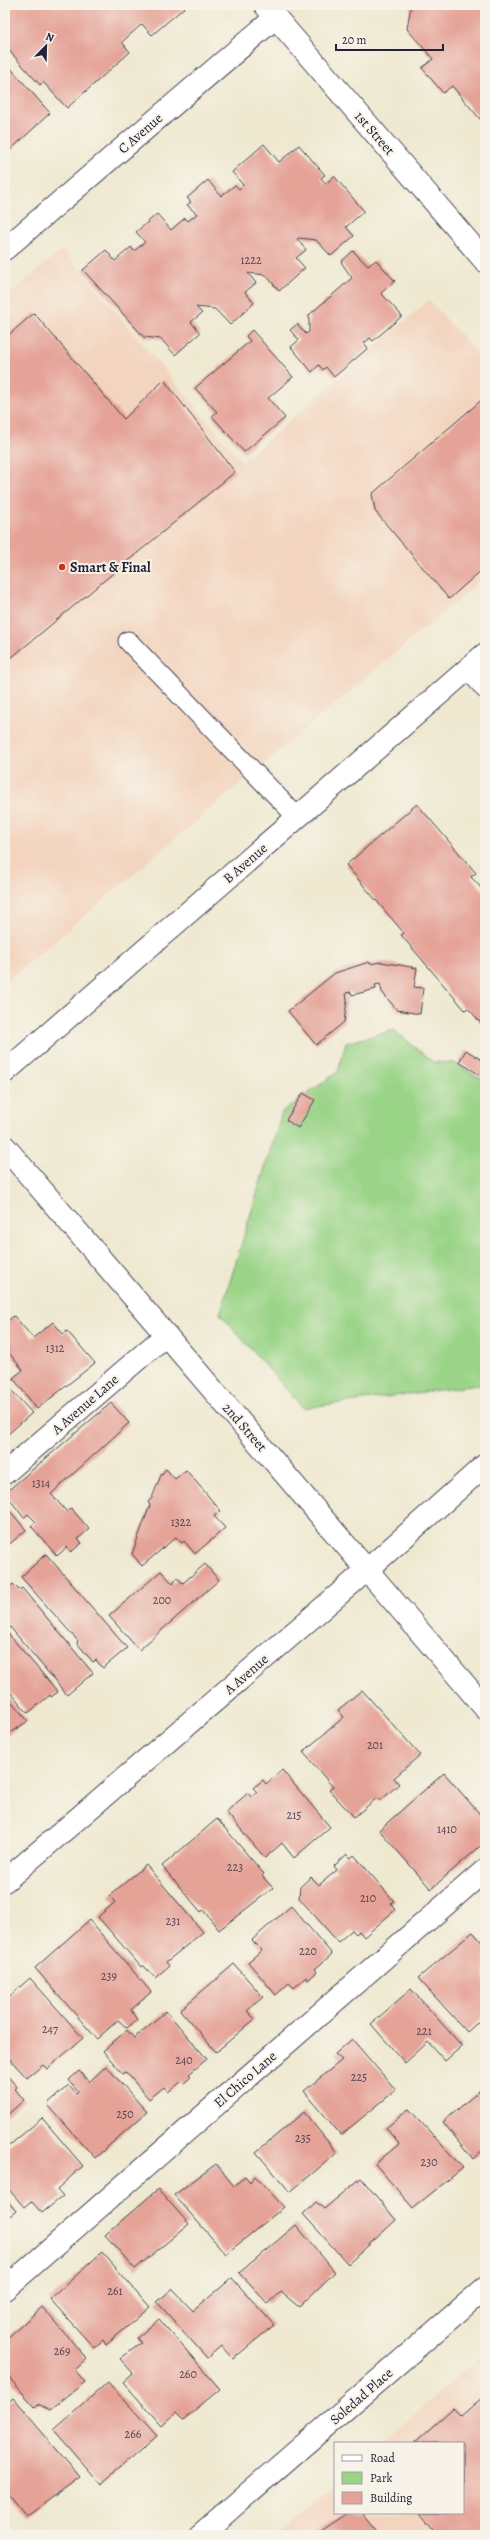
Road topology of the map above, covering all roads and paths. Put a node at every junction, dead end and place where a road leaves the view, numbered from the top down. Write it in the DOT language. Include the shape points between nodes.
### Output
graph roads {
  1 [pos="270,11"];
  2 [pos="5,249"];
  3 [pos="485,262"];
  4 [pos="128,641"];
  5 [pos="485,654"];
  6 [pos="468,668"];
  7 [pos="485,689"];
  8 [pos="297,817"];
  9 [pos="5,1072"];
  10 [pos="5,1147"];
  11 [pos="166,1335"];
  12 [pos="485,1465"];
  13 [pos="5,1473"];
  14 [pos="367,1570"];
  15 [pos="485,1708"];
  16 [pos="485,1870"];
  17 [pos="5,1881"];
  18 [pos="5,2288"];
  19 [pos="485,2288"];
  20 [pos="200,2535"];
  1 -- 2 [label="street, C Avenue"];
  1 -- 3 [label="street, 1st Street"];
  4 -- 8 [label="lane"];
  5 -- 6 [label="street, B Avenue"];
  6 -- 7 [label="lane"];
  6 -- 8 [label="street, B Avenue"];
  8 -- 9 [label="street, B Avenue"];
  10 -- 11 [label="street, 2nd Street"];
  11 -- 13 [label="street, A Avenue Lane"];
  11 -- 14 [label="street, 2nd Street"];
  12 -- 14 [label="street, A Avenue"];
  14 -- 15 [label="street, 2nd Street"];
  14 -- 17 [label="street, A Avenue"];
  16 -- 18 [label="street, El Chico Lane"];
  19 -- 20 [label="street, Soledad Place"];
}
